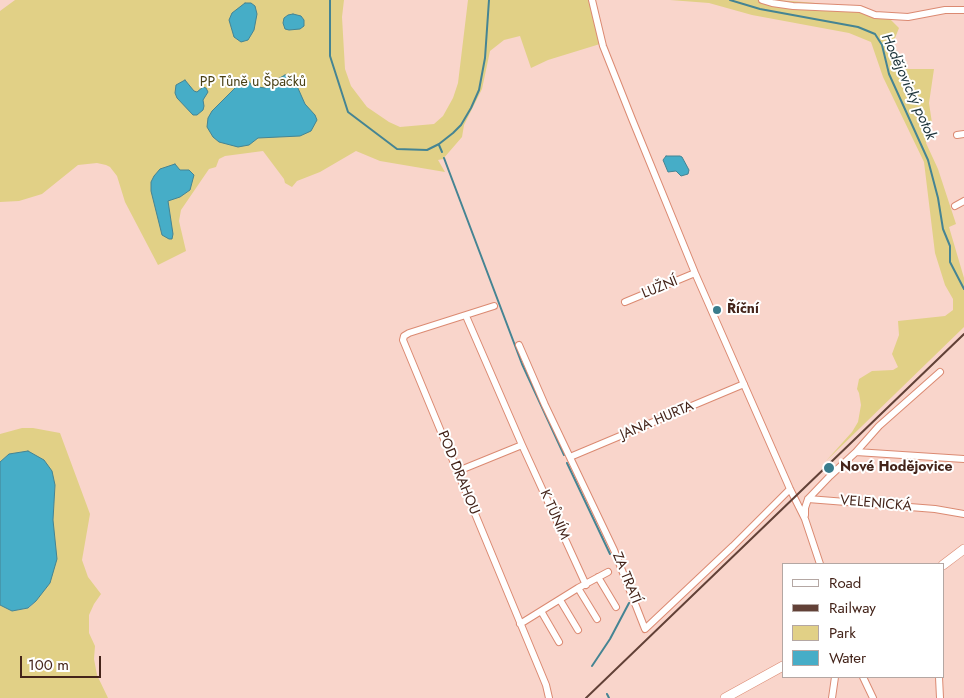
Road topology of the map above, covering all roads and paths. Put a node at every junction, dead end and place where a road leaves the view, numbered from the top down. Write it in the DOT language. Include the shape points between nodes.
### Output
graph roads {
  1 [pos="592,0"];
  2 [pos="762,0"];
  3 [pos="964,10"];
  4 [pos="964,201"];
  5 [pos="955,206"];
  6 [pos="696,273"];
  7 [pos="625,302"];
  8 [pos="494,306"];
  9 [pos="466,316"];
  10 [pos="519,345"];
  11 [pos="940,372"];
  12 [pos="744,384"];
  13 [pos="522,446"];
  14 [pos="856,452"];
  15 [pos="570,457"];
  16 [pos="964,459"];
  17 [pos="458,471"];
  18 [pos="790,489"];
  19 [pos="808,499"];
  20 [pos="964,514"];
  21 [pos="805,519"];
  22 [pos="964,549"];
  23 [pos="820,563"];
  24 [pos="944,564"];
  25 [pos="608,572"];
  26 [pos="598,577"];
  27 [pos="586,584"];
  28 [pos="578,588"];
  29 [pos="560,600"];
  30 [pos="616,607"];
  31 [pos="541,611"];
  32 [pos="597,619"];
  33 [pos="520,624"];
  34 [pos="578,630"];
  35 [pos="559,642"];
  36 [pos="782,667"];
  37 [pos="836,678"];
  38 [pos="863,678"];
  39 [pos="938,678"];
  40 [pos="549,698"];
  41 [pos="725,698"];
  42 [pos="832,698"];
  43 [pos="873,698"];
  44 [pos="940,698"];
  1 -- 6 [label="street" via="603,46"];
  2 -- 3 [label="street" via="908,17"];
  4 -- 5 [label="street"];
  6 -- 7 [label="street, LUŽNÍ"];
  6 -- 12 [label="street"];
  8 -- 9 [label="street, POD DRAHOU"];
  9 -- 13 [label="street, K TŮNÍM"];
  9 -- 17 [label="street, POD DRAHOU" via="409,333 403,340"];
  10 -- 15 [label="street, ZA TRATÍ"];
  11 -- 14 [label="street" via="879,426"];
  12 -- 15 [label="street, JANA HURTA"];
  12 -- 18 [label="street"];
  13 -- 17 [label="street"];
  13 -- 27 [label="street, K TŮNÍM"];
  14 -- 16 [label="street"];
  14 -- 19 [label="street"];
  15 -- 18 [label="street, ZA TRATÍ" via="614,550 646,629"];
  17 -- 33 [label="street, POD DRAHOU"];
  18 -- 21 [label="street"];
  19 -- 20 [label="street, VELENICKÁ"];
  19 -- 21 [label="street"];
  21 -- 23 [label="street"];
  22 -- 24 [label="main road"];
  25 -- 26 [label="street"];
  26 -- 27 [label="street"];
  26 -- 30 [label="street"];
  27 -- 28 [label="street"];
  28 -- 29 [label="street"];
  28 -- 32 [label="street"];
  29 -- 31 [label="street"];
  29 -- 34 [label="street"];
  31 -- 33 [label="street"];
  31 -- 35 [label="street"];
  33 -- 40 [label="street, POD DRAHOU"];
  36 -- 41 [label="main road"];
  37 -- 42 [label="street"];
  38 -- 43 [label="street"];
  39 -- 44 [label="street"];
}
